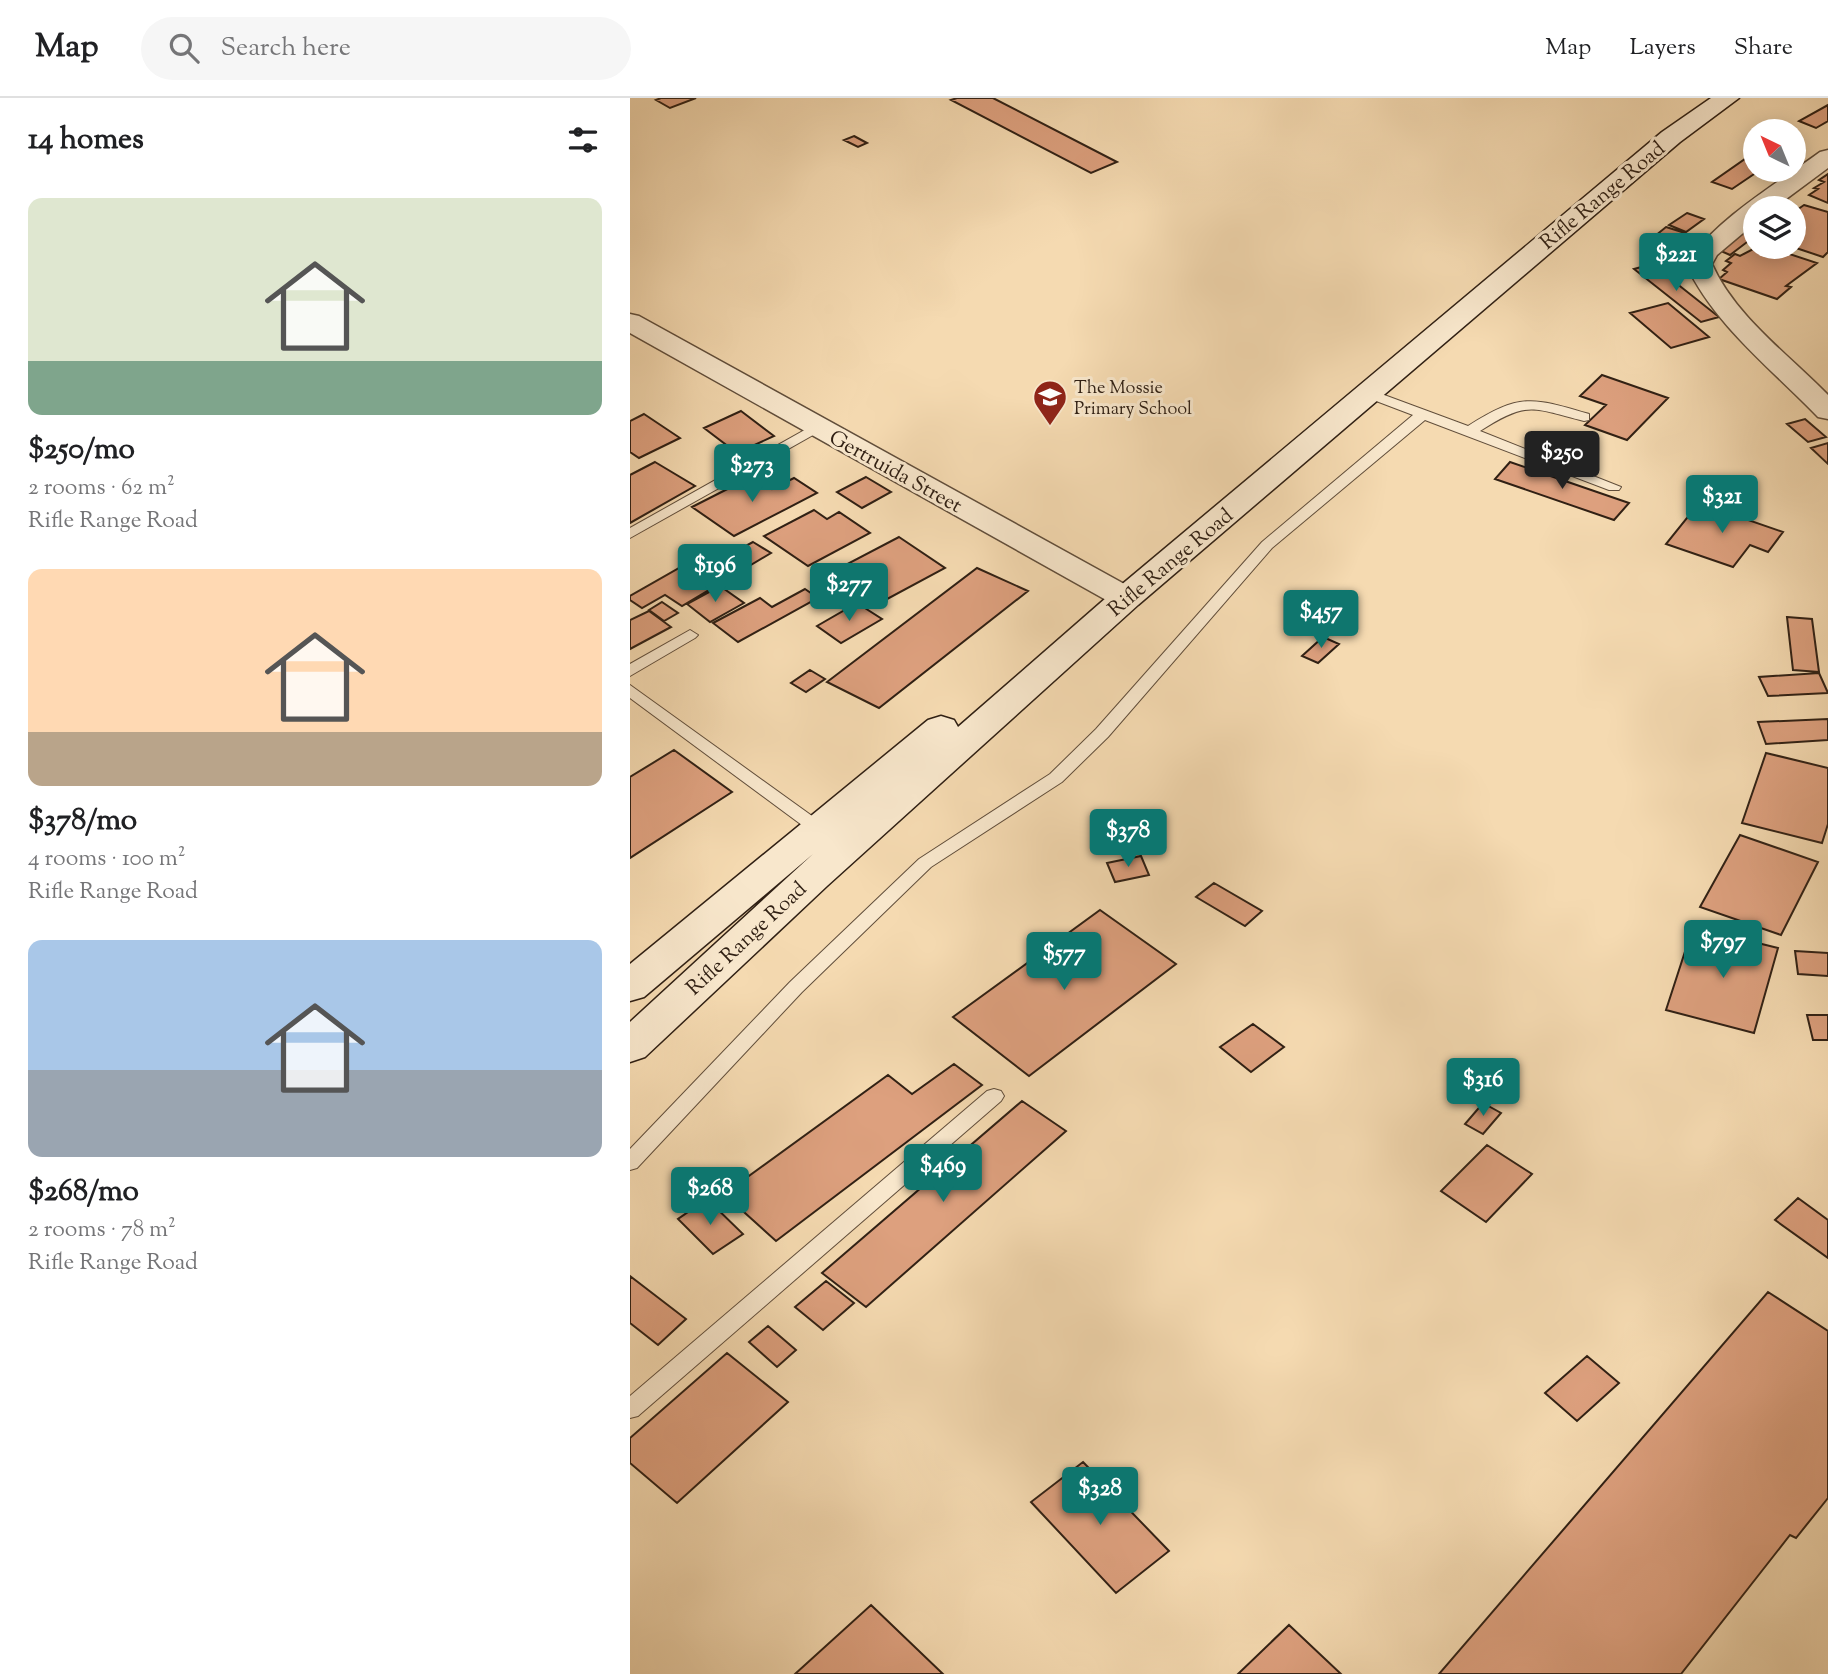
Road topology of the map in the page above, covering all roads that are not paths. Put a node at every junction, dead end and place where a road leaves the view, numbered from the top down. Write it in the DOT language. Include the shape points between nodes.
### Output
graph roads {
  1 [pos="1703,98"];
  2 [pos="1727,98"];
  3 [pos="1828,157"];
  4 [pos="1776,196"];
  5 [pos="1743,222"];
  6 [pos="630,322"];
  7 [pos="1368,393"];
  8 [pos="1822,393"];
  9 [pos="1423,414"];
  10 [pos="1584,417"];
  11 [pos="817,427"];
  12 [pos="1470,431"];
  13 [pos="1614,487"];
  14 [pos="630,534"];
  15 [pos="1117,593"];
  16 [pos="690,635"];
  17 [pos="630,671"];
  18 [pos="630,690"];
  19 [pos="820,830"];
  20 [pos="630,986"];
  21 [pos="630,1046"];
  22 [pos="994,1096"];
  23 [pos="630,1161"];
  24 [pos="630,1409"];
  1 -- 15 [label="main road, Rifle Range Road" via="1643,142"];
  2 -- 7 [label="main road, Rifle Range Road" via="1671,137"];
  3 -- 4 [label="street"];
  5 -- 8 [label="street" via="1709,250 1699,264 1701,273 1718,296"];
  6 -- 11 [label="street, Gertruida Street"];
  7 -- 9 [label="lane"];
  7 -- 15 [label="main road, Rifle Range Road"];
  9 -- 12 [label="lane"];
  9 -- 23 [label="lane" via="1267,545 1102,733 1056,778 925,863 796,987"];
  10 -- 12 [label="lane" via="1520,402"];
  11 -- 14 [label="lane"];
  11 -- 15 [label="street, Gertruida Street"];
  12 -- 13 [label="lane"];
  15 -- 19 [label="main road, Rifle Range Road"];
  15 -- 21 [label="main road, Rifle Range Road"];
  16 -- 17 [label="lane"];
  18 -- 19 [label="lane"];
  19 -- 20 [label="main road, Rifle Range Road"];
  22 -- 24 [label="lane"];
}
